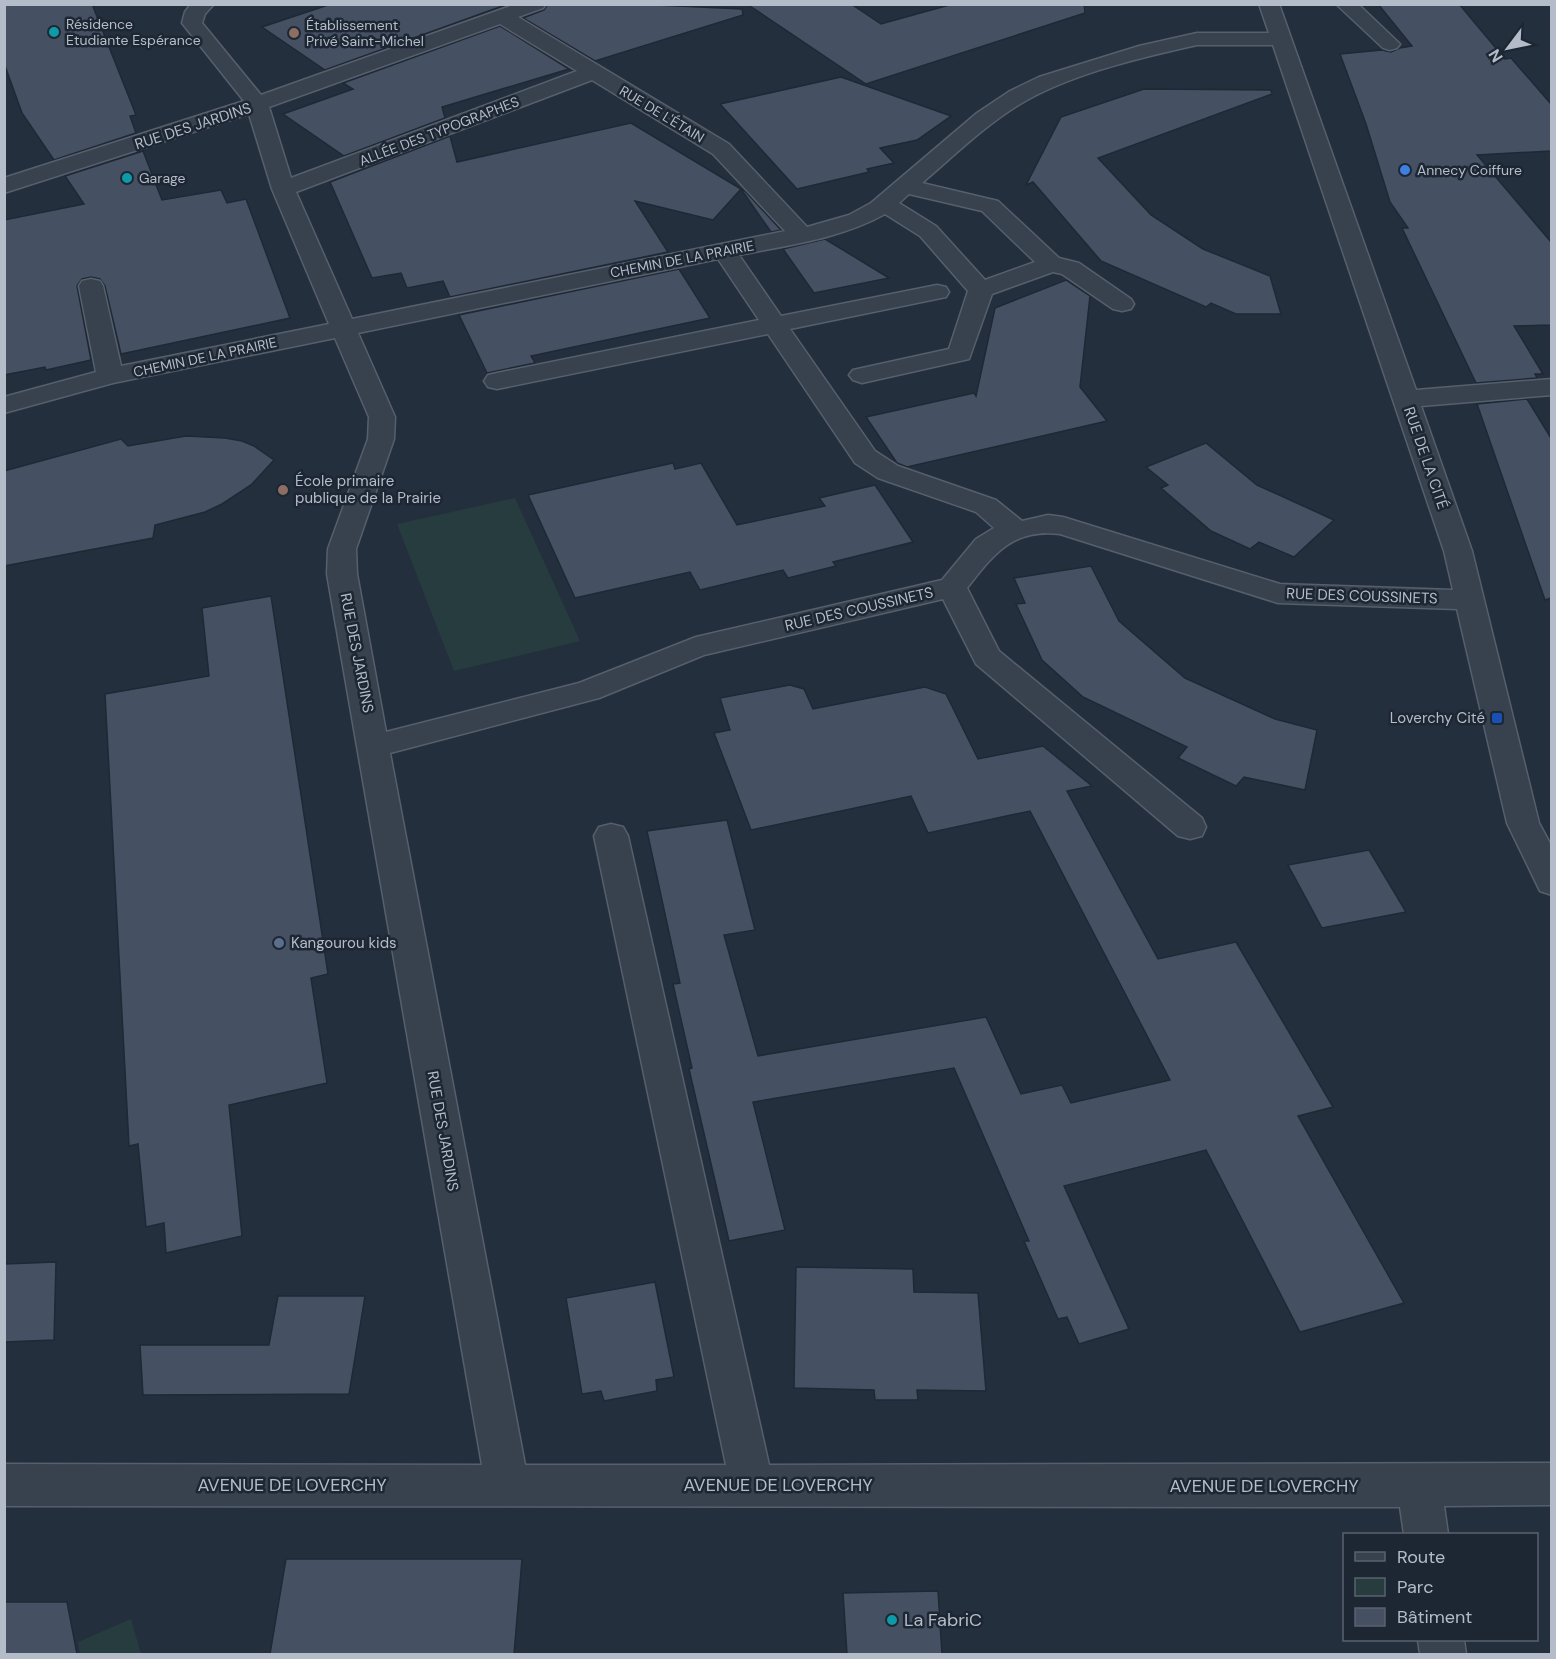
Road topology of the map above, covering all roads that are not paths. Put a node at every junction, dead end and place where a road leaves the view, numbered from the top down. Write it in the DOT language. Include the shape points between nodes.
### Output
graph roads {
  1 [pos="204,4"];
  2 [pos="536,4"];
  3 [pos="1269,4"];
  4 [pos="1346,4"];
  5 [pos="503,17"];
  6 [pos="1281,39"];
  7 [pos="1390,44"];
  8 [pos="594,72"];
  9 [pos="257,104"];
  10 [pos="4,186"];
  11 [pos="905,186"];
  12 [pos="283,189"];
  13 [pos="884,204"];
  14 [pos="802,235"];
  15 [pos="724,251"];
  16 [pos="1051,264"];
  17 [pos="92,286"];
  18 [pos="981,290"];
  19 [pos="937,292"];
  20 [pos="1122,304"];
  21 [pos="773,324"];
  22 [pos="343,328"];
  23 [pos="862,375"];
  24 [pos="110,376"];
  25 [pos="497,381"];
  26 [pos="1551,387"];
  27 [pos="1406,399"];
  28 [pos="4,405"];
  29 [pos="1016,531"];
  30 [pos="952,587"];
  31 [pos="1472,600"];
  32 [pos="374,746"];
  33 [pos="1190,827"];
  34 [pos="611,836"];
  35 [pos="1551,882"];
  36 [pos="1551,1484"];
  37 [pos="4,1485"];
  38 [pos="752,1485"];
  39 [pos="507,1486"];
  40 [pos="1419,1486"];
  41 [pos="1426,1533"];
  1 -- 9 [label="street" via="195,12 192,23"];
  2 -- 5 [label="street"];
  3 -- 6 [label="street"];
  4 -- 7 [label="street"];
  5 -- 8 [label="street, RUE DE L'ÉTAIN"];
  5 -- 9 [label="street"];
  6 -- 11 [label="street, CHEMIN DE LA PRAIRIE" via="1197,39 1127,55 1047,82 985,118"];
  6 -- 27 [label="street, RUE DE LA CITÉ"];
  8 -- 12 [label="street, ALLÉE DES TYPOGRAPHES"];
  8 -- 14 [label="street, RUE DE L'ÉTAIN" via="721,149"];
  9 -- 10 [label="street, RUE DES JARDINS"];
  9 -- 12 [label="street, RUE DES JARDINS"];
  11 -- 13 [label="street, CHEMIN DE LA PRAIRIE"];
  11 -- 16 [label="street" via="990,206"];
  12 -- 22 [label="street, RUE DES JARDINS"];
  13 -- 14 [label="street, CHEMIN DE LA PRAIRIE" via="857,220"];
  13 -- 18 [label="street" via="928,231"];
  14 -- 15 [label="street, CHEMIN DE LA PRAIRIE"];
  15 -- 21 [label="street"];
  15 -- 22 [label="street, CHEMIN DE LA PRAIRIE"];
  16 -- 18 [label="street"];
  16 -- 20 [label="street" via="1071,268"];
  17 -- 24 [label="street"];
  18 -- 23 [label="street" via="960,354"];
  19 -- 21 [label="street"];
  21 -- 25 [label="street"];
  21 -- 29 [label="street" via="865,457 888,472 986,506"];
  22 -- 24 [label="street, CHEMIN DE LA PRAIRIE"];
  22 -- 32 [label="street, RUE DES JARDINS" via="382,417 381,439 342,549 342,574"];
  24 -- 28 [label="street, CHEMIN DE LA PRAIRIE"];
  26 -- 27 [label="street"];
  27 -- 31 [label="street, RUE DE LA CITÉ"];
  29 -- 30 [label="street, RUE DES COUSSINETS" via="986,545"];
  29 -- 31 [label="street, RUE DES COUSSINETS" via="1048,524 1064,526 1278,593"];
  30 -- 32 [label="street, RUE DES COUSSINETS" via="696,647 588,691"];
  30 -- 33 [label="street" via="987,657"];
  31 -- 35 [label="street, RUE DE LA CITÉ" via="1523,823"];
  32 -- 39 [label="street, RUE DES JARDINS"];
  34 -- 38 [label="street"];
  36 -- 40 [label="street, AVENUE DE LOVERCHY"];
  37 -- 39 [label="street, AVENUE DE LOVERCHY"];
  38 -- 39 [label="street, AVENUE DE LOVERCHY"];
  38 -- 40 [label="street, AVENUE DE LOVERCHY"];
  40 -- 41 [label="street"];
}
